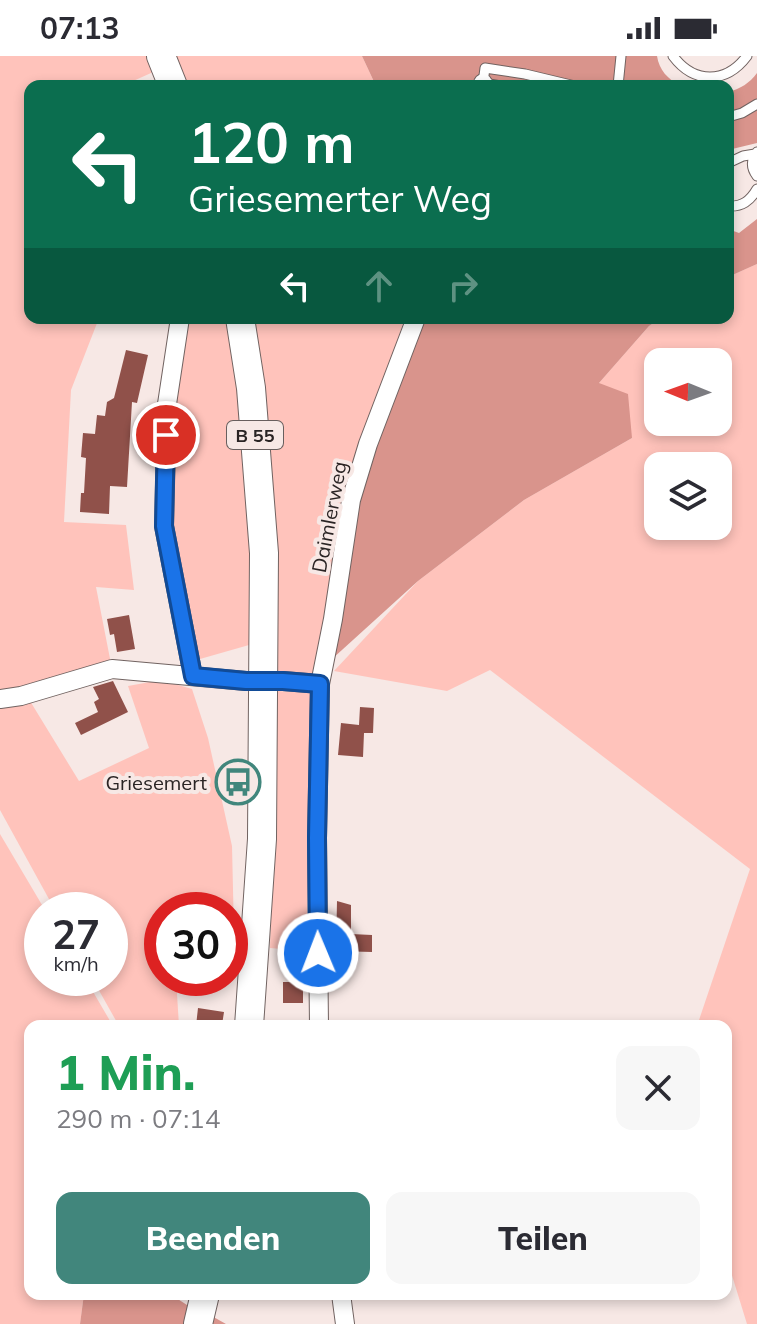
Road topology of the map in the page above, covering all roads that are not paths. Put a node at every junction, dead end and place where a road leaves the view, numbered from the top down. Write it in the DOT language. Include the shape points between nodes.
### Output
graph roads {
  1 [pos="161,56"];
  2 [pos="621,56"];
  3 [pos="673,56"];
  4 [pos="747,56"];
  5 [pos="171,80"];
  6 [pos="493,80"];
  7 [pos="550,80"];
  8 [pos="619,80"];
  9 [pos="757,104"];
  10 [pos="734,115"];
  11 [pos="756,153"];
  12 [pos="734,160"];
  13 [pos="757,176"];
  14 [pos="757,189"];
  15 [pos="734,207"];
  16 [pos="179,324"];
  17 [pos="241,324"];
  18 [pos="414,324"];
  19 [pos="193,676"];
  20 [pos="265,682"];
  21 [pos="320,684"];
  22 [pos="0,699"];
  23 [pos="249,1020"];
  24 [pos="319,1020"];
  25 [pos="204,1300"];
  26 [pos="342,1300"];
  27 [pos="198,1324"];
  28 [pos="345,1324"];
  1 -- 5 [label="main road"];
  2 -- 8 [label="lane"];
  3 -- 4 [label="lane" via="686,70 705,77 724,75"];
  6 -- 7 [label="lane" via="525,74"];
  9 -- 10 [label="lane"];
  11 -- 12 [label="lane"];
  11 -- 13 [label="lane" via="752,165"];
  14 -- 15 [label="lane" via="749,201"];
  16 -- 19 [label="street" via="167,404 164,526"];
  17 -- 20 [label="main road, B 55" via="264,553"];
  18 -- 21 [label="street, Daimlerweg" via="351,500"];
  19 -- 20 [label="street"];
  19 -- 22 [label="street" via="112,669"];
  20 -- 21 [label="street"];
  20 -- 23 [label="main road, B 55" via="262,839"];
  21 -- 24 [label="street, Daimlerweg"];
  25 -- 27 [label="main road"];
  26 -- 28 [label="street"];
}
